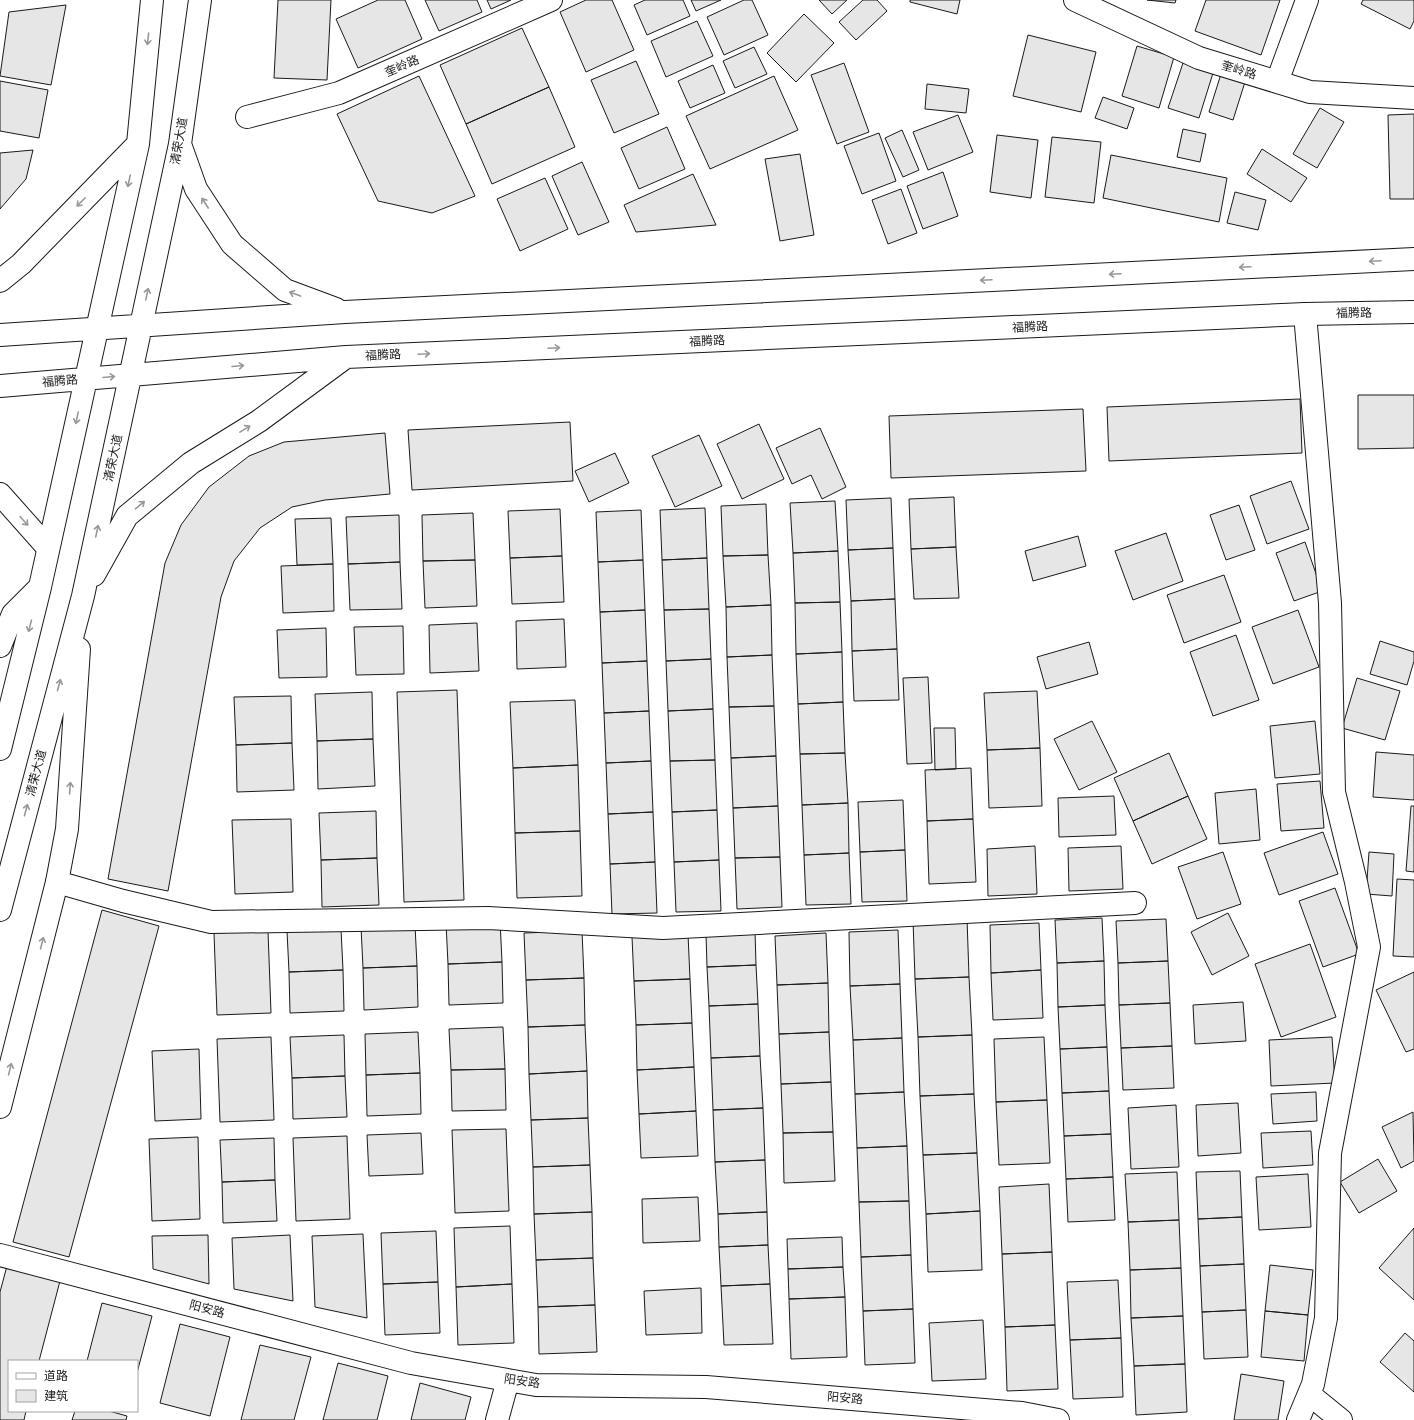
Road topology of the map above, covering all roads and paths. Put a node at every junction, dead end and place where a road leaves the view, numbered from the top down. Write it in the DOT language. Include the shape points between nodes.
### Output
graph roads {
  1 [pos="152,0"];
  2 [pos="200,0"];
  3 [pos="551,0"];
  4 [pos="1075,0"];
  5 [pos="1307,0"];
  6 [pos="1277,82"];
  7 [pos="1414,98"];
  8 [pos="247,117"];
  9 [pos="138,144"];
  10 [pos="180,144"];
  11 [pos="1414,259"];
  12 [pos="0,281"];
  13 [pos="345,312"];
  14 [pos="1414,312"];
  15 [pos="1305,314"];
  16 [pos="141,325"];
  17 [pos="97,328"];
  18 [pos="0,334"];
  19 [pos="346,357"];
  20 [pos="130,375"];
  21 [pos="86,379"];
  22 [pos="0,386"];
  23 [pos="0,494"];
  24 [pos="48,548"];
  25 [pos="40,587"];
  26 [pos="83,596"];
  27 [pos="0,646"];
  28 [pos="0,749"];
  29 [pos="57,882"];
  30 [pos="1135,903"];
  31 [pos="0,910"];
  32 [pos="0,1107"];
  33 [pos="0,1255"];
  34 [pos="508,1380"];
  35 [pos="1309,1394"];
  36 [pos="497,1420"];
  37 [pos="1058,1420"];
  38 [pos="1298,1420"];
  39 [pos="1340,1420"];
  1 -- 9 [label="main road, one-way"];
  2 -- 10 [label="main road, 清荣大道"];
  3 -- 8 [label="main road, 奎岭路" via="339,93"];
  4 -- 6 [label="main road, 奎岭路" via="1199,58"];
  5 -- 6 [label="main road"];
  6 -- 7 [label="main road, 奎岭路" via="1310,92"];
  9 -- 12 [label="main road, one-way" via="21,264"];
  9 -- 17 [label="main road, one-way"];
  13 -- 10 [label="main road, one-way" via="286,290 232,244 196,189"];
  16 -- 10 [label="main road, 清荣大道, one-way"];
  11 -- 13 [label="main road, one-way"];
  13 -- 16 [label="main road"];
  14 -- 15 [label="main road, 福腾路"];
  19 -- 15 [label="main road, 福腾路, one-way"];
  15 -- 35 [label="main road" via="1330,603 1334,792 1369,947 1330,1153 1326,1318"];
  16 -- 17 [label="main road"];
  16 -- 20 [label="main road, 清荣大道"];
  17 -- 18 [label="main road"];
  17 -- 21 [label="main road"];
  20 -- 19 [label="main road, 福腾路, one-way"];
  26 -- 19 [label="main road, one-way" via="128,516 191,463 258,421"];
  21 -- 20 [label="main road, 福腾路, one-way"];
  26 -- 20 [label="main road, 清荣大道, one-way"];
  21 -- 22 [label="main road, 福腾路"];
  21 -- 24 [label="main road, one-way"];
  23 -- 24 [label="main road, one-way"];
  24 -- 25 [label="main road"];
  25 -- 27 [label="main road" via="13,614"];
  25 -- 28 [label="main road, one-way"];
  29 -- 26 [label="main road, one-way" via="67,829"];
  31 -- 26 [label="main road, 清荣大道, one-way"];
  29 -- 30 [label="main road" via="211,922 488,918 663,928"];
  32 -- 29 [label="main road, one-way"];
  33 -- 34 [label="main road, 阳安路" via="411,1363"];
  34 -- 36 [label="main road"];
  34 -- 37 [label="main road, 阳安路" via="536,1385 706,1386 1022,1414"];
  35 -- 38 [label="main road"];
  35 -- 39 [label="main road"];
}
